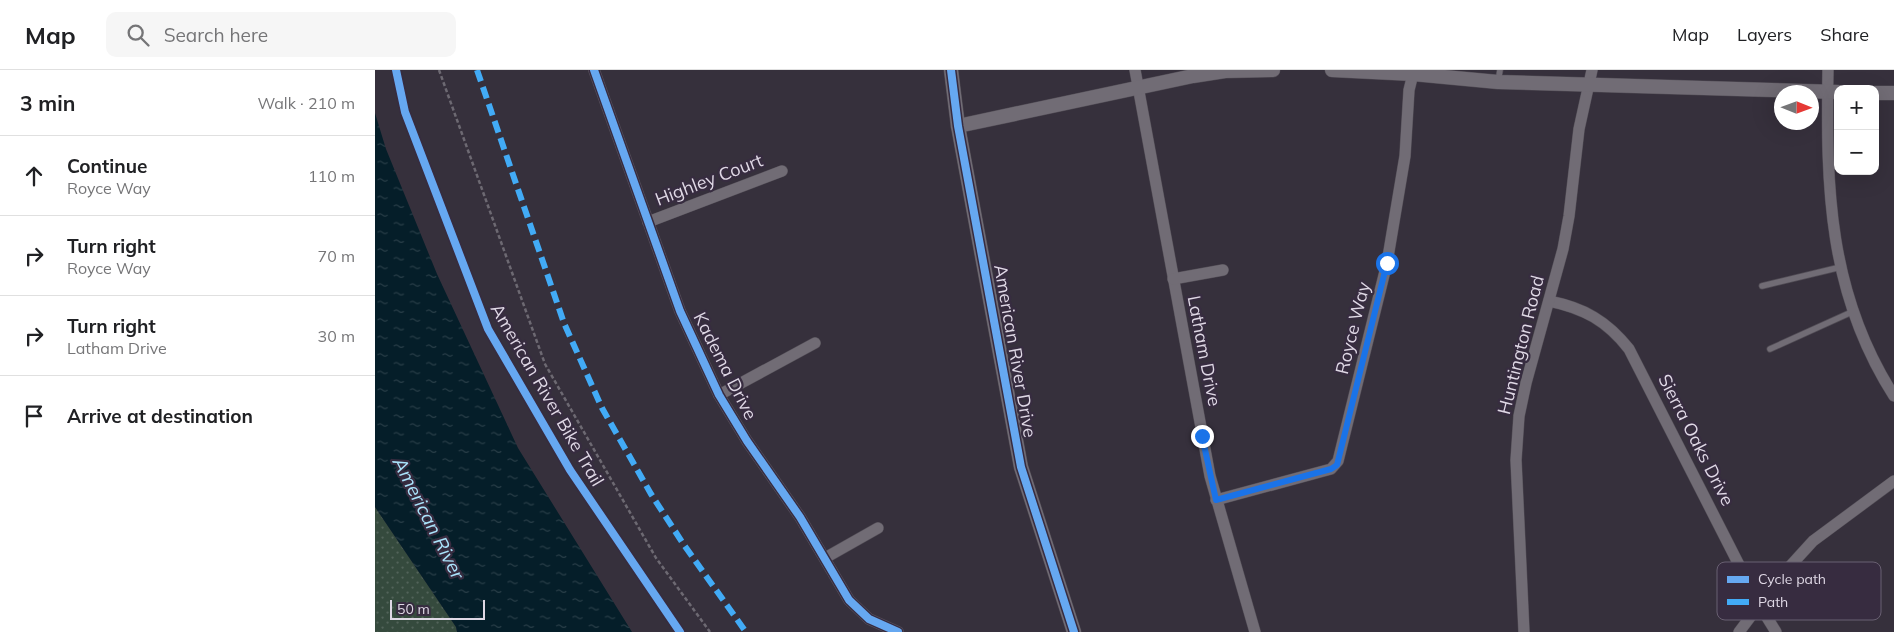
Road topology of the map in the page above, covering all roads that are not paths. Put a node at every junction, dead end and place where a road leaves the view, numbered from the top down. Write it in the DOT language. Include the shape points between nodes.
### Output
graph roads {
  1 [pos="594,70"];
  2 [pos="951,70"];
  3 [pos="1135,70"];
  4 [pos="1273,70"];
  5 [pos="1331,70"];
  6 [pos="1592,70"];
  7 [pos="1827,70"];
  8 [pos="1225,71"];
  9 [pos="1413,72"];
  10 [pos="1499,76"];
  11 [pos="1589,85"];
  12 [pos="1138,88"];
  13 [pos="1833,91"];
  14 [pos="1879,93"];
  15 [pos="1894,93"];
  16 [pos="959,126"];
  17 [pos="783,171"];
  18 [pos="648,222"];
  19 [pos="1841,267"];
  20 [pos="1223,270"];
  21 [pos="1173,279"];
  22 [pos="1762,286"];
  23 [pos="1549,300"];
  24 [pos="1854,311"];
  25 [pos="815,343"];
  26 [pos="1770,349"];
  27 [pos="719,395"];
  28 [pos="1894,396"];
  29 [pos="1894,481"];
  30 [pos="1216,500"];
  31 [pos="878,528"];
  32 [pos="825,558"];
  33 [pos="1738,562"];
  34 [pos="1794,562"];
  35 [pos="1749,620"];
  36 [pos="1769,620"];
  37 [pos="898,632"];
  38 [pos="1074,632"];
  39 [pos="1255,632"];
  40 [pos="1524,632"];
  41 [pos="1739,632"];
  42 [pos="1777,632"];
  1 -- 18 [label="street, Kadema Drive"];
  2 -- 16 [label="street, American River Drive"];
  3 -- 12 [label="street, Latham Drive"];
  4 -- 8 [label="street"];
  5 -- 9 [label="street"];
  6 -- 11 [label="street, Huntington Road"];
  7 -- 13 [label="street"];
  8 -- 12 [label="street"];
  9 -- 10 [label="street"];
  9 -- 30 [label="street, Royce Way" via="1405,156 1387,263 1338,461 1331,469"];
  10 -- 11 [label="street"];
  11 -- 13 [label="street"];
  11 -- 23 [label="street, Huntington Road" via="1579,129 1569,216"];
  12 -- 16 [label="street"];
  12 -- 21 [label="street, Latham Drive"];
  13 -- 19 [label="street" via="1829,203"];
  14 -- 15 [label="street"];
  16 -- 38 [label="street, American River Drive" via="1021,467"];
  17 -- 18 [label="street, Highley Court"];
  18 -- 27 [label="street, Kadema Drive" via="680,311"];
  19 -- 22 [label="lane"];
  19 -- 24 [label="street"];
  20 -- 21 [label="street, Latham Drive"];
  21 -- 30 [label="street, Latham Drive"];
  23 -- 33 [label="street, Sierra Oaks Drive" via="1577,307 1594,316 1617,334 1629,349"];
  23 -- 40 [label="street, Huntington Road" via="1526,383 1517,438"];
  24 -- 26 [label="lane"];
  24 -- 28 [label="street" via="1874,360"];
  25 -- 27 [label="street"];
  27 -- 32 [label="street, Kadema Drive"];
  29 -- 34 [label="street" via="1813,541"];
  30 -- 39 [label="street, Latham Drive"];
  31 -- 32 [label="street"];
  32 -- 37 [label="street, Kadema Drive" via="844,593 862,613"];
  35 -- 41 [label="street"];
  36 -- 42 [label="street, Sierra Oaks Drive"];
}
